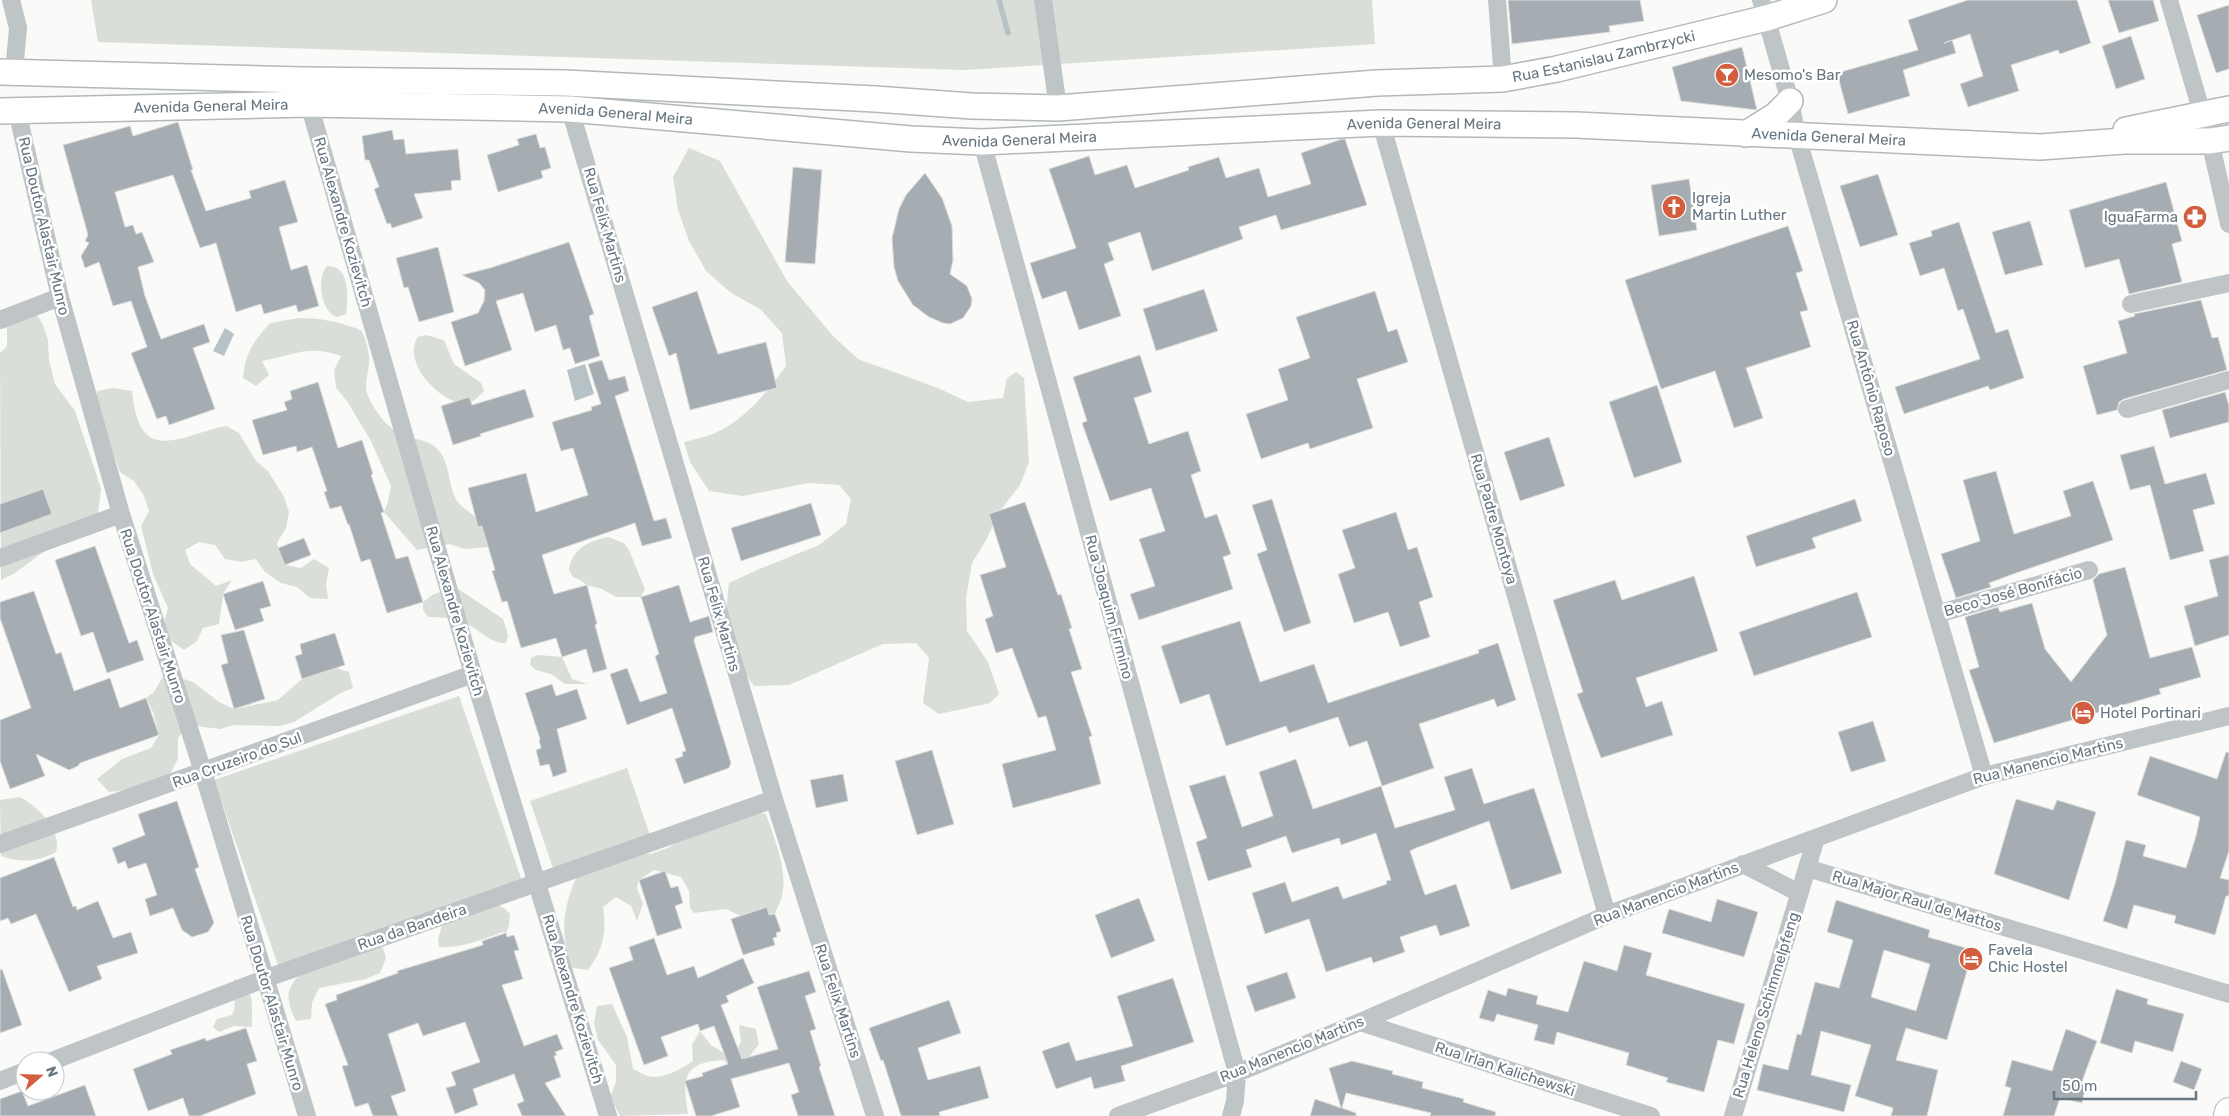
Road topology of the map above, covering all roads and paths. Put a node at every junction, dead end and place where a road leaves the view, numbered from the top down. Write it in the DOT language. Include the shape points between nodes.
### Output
graph roads {
  1 [pos="11,0"];
  2 [pos="1043,0"];
  3 [pos="1497,0"];
  4 [pos="1824,0"];
  5 [pos="2169,0"];
  6 [pos="1764,9"];
  7 [pos="7,72"];
  8 [pos="1503,80"];
  9 [pos="1376,83"];
  10 [pos="1790,101"];
  11 [pos="309,104"];
  12 [pos="1058,108"];
  13 [pos="570,109"];
  14 [pos="2229,109"];
  15 [pos="8,111"];
  16 [pos="2201,115"];
  17 [pos="1381,122"];
  18 [pos="1746,134"];
  19 [pos="1797,136"];
  20 [pos="2219,140"];
  21 [pos="982,142"];
  22 [pos="2040,147"];
  23 [pos="2229,224"];
  24 [pos="2229,283"];
  25 [pos="60,297"];
  26 [pos="2131,304"];
  27 [pos="0,320"];
  28 [pos="2229,380"];
  29 [pos="2127,409"];
  30 [pos="121,514"];
  31 [pos="0,558"];
  32 [pos="2089,570"];
  33 [pos="1937,614"];
  34 [pos="473,674"];
  35 [pos="2229,716"];
  36 [pos="203,772"];
  37 [pos="1984,776"];
  38 [pos="774,799"];
  39 [pos="1816,838"];
  40 [pos="0,844"];
  41 [pos="1743,864"];
  42 [pos="1806,868"];
  43 [pos="538,882"];
  44 [pos="1799,893"];
  45 [pos="1607,915"];
  46 [pos="264,980"];
  47 [pos="2229,994"];
  48 [pos="1360,1022"];
  49 [pos="65,1056"];
  50 [pos="1237,1073"];
  51 [pos="15,1075"];
  52 [pos="0,1081"];
  53 [pos="2229,1112"];
  54 [pos="307,1116"];
  55 [pos="608,1116"];
  56 [pos="875,1116"];
  57 [pos="1118,1116"];
  58 [pos="1231,1116"];
  59 [pos="1651,1116"];
  60 [pos="1732,1116"];
  61 [pos="2228,1116"];
  1 -- 7 [label="street" via="18,28"];
  2 -- 12 [label="street"];
  3 -- 8 [label="street"];
  4 -- 6 [label="main road, Rua Estanislau Zambrzycki"];
  5 -- 16 [label="street"];
  6 -- 8 [label="main road, Rua Estanislau Zambrzycki" via="1557,69"];
  6 -- 10 [label="street, Rua Antônio Raposo"];
  7 -- 12 [label="main road, Avenida General Meira" via="564,83"];
  7 -- 15 [label="main road"];
  8 -- 9 [label="main road, Rua Estanislau Zambrzycki"];
  9 -- 12 [label="main road, Avenida General Meira"];
  9 -- 17 [label="main road"];
  10 -- 18 [label="main road" via="1776,115"];
  10 -- 19 [label="street, Rua Antônio Raposo"];
  11 -- 13 [label="main road, Avenida General Meira"];
  11 -- 15 [label="main road, Avenida General Meira"];
  11 -- 34 [label="street, Rua Alexandre Kozievitch"];
  13 -- 21 [label="main road, Avenida General Meira" via="911,140"];
  13 -- 38 [label="street, Rua Felix Martins"];
  14 -- 16 [label="main road, Avenida General Meira"];
  15 -- 25 [label="street, Rua Doutor Alastair Munro"];
  16 -- 20 [label="street"];
  16 -- 22 [label="main road, Avenida General Meira"];
  17 -- 18 [label="main road, Avenida General Meira" via="1576,125"];
  17 -- 21 [label="main road, Avenida General Meira"];
  17 -- 45 [label="street, Rua Padre Montoya"];
  18 -- 19 [label="main road, Avenida General Meira"];
  19 -- 22 [label="main road, Avenida General Meira"];
  19 -- 33 [label="street, Rua Antônio Raposo"];
  20 -- 22 [label="main road, Avenida General Meira" via="2124,141"];
  20 -- 23 [label="street"];
  21 -- 50 [label="street, Rua Joaquim Firmino"];
  24 -- 26 [label="street"];
  25 -- 27 [label="street"];
  25 -- 30 [label="street, Rua Doutor Alastair Munro"];
  28 -- 29 [label="street"];
  30 -- 31 [label="street"];
  30 -- 36 [label="street, Rua Doutor Alastair Munro"];
  32 -- 33 [label="street, Beco José Bonifácio"];
  33 -- 37 [label="street, Rua Antônio Raposo"];
  34 -- 36 [label="street, Rua Cruzeiro do Sul"];
  34 -- 43 [label="street, Rua Alexandre Kozievitch"];
  35 -- 37 [label="street, Rua Manencio Martins"];
  36 -- 40 [label="street, Rua Cruzeiro do Sul"];
  36 -- 46 [label="street, Rua Doutor Alastair Munro"];
  37 -- 39 [label="street, Rua Manencio Martins"];
  38 -- 43 [label="street, Rua da Bandeira"];
  38 -- 56 [label="street, Rua Felix Martins"];
  39 -- 41 [label="street, Rua Manencio Martins"];
  39 -- 42 [label="street, Rua Heleno Schimmelpfeng"];
  41 -- 44 [label="street, Rua Heleno Schimmelpfeng"];
  41 -- 45 [label="street, Rua Manencio Martins"];
  42 -- 44 [label="street, Rua Heleno Schimmelpfeng"];
  42 -- 47 [label="street, Rua Major Raul de Mattos"];
  43 -- 46 [label="street, Rua da Bandeira"];
  43 -- 55 [label="street, Rua Alexandre Kozievitch"];
  44 -- 60 [label="street, Rua Heleno Schimmelpfeng"];
  45 -- 48 [label="street, Rua Manencio Martins"];
  46 -- 49 [label="street, Rua da Bandeira"];
  46 -- 54 [label="street, Rua Doutor Alastair Munro"];
  48 -- 50 [label="street, Rua Manencio Martins"];
  48 -- 59 [label="street, Rua Irlan Kalichewski"];
  50 -- 57 [label="street, Rua Manencio Martins"];
  50 -- 58 [label="street, Rua Joaquim Firmino"];
  51 -- 52 [label="street"];
  53 -- 61 [label="main road"];
}
